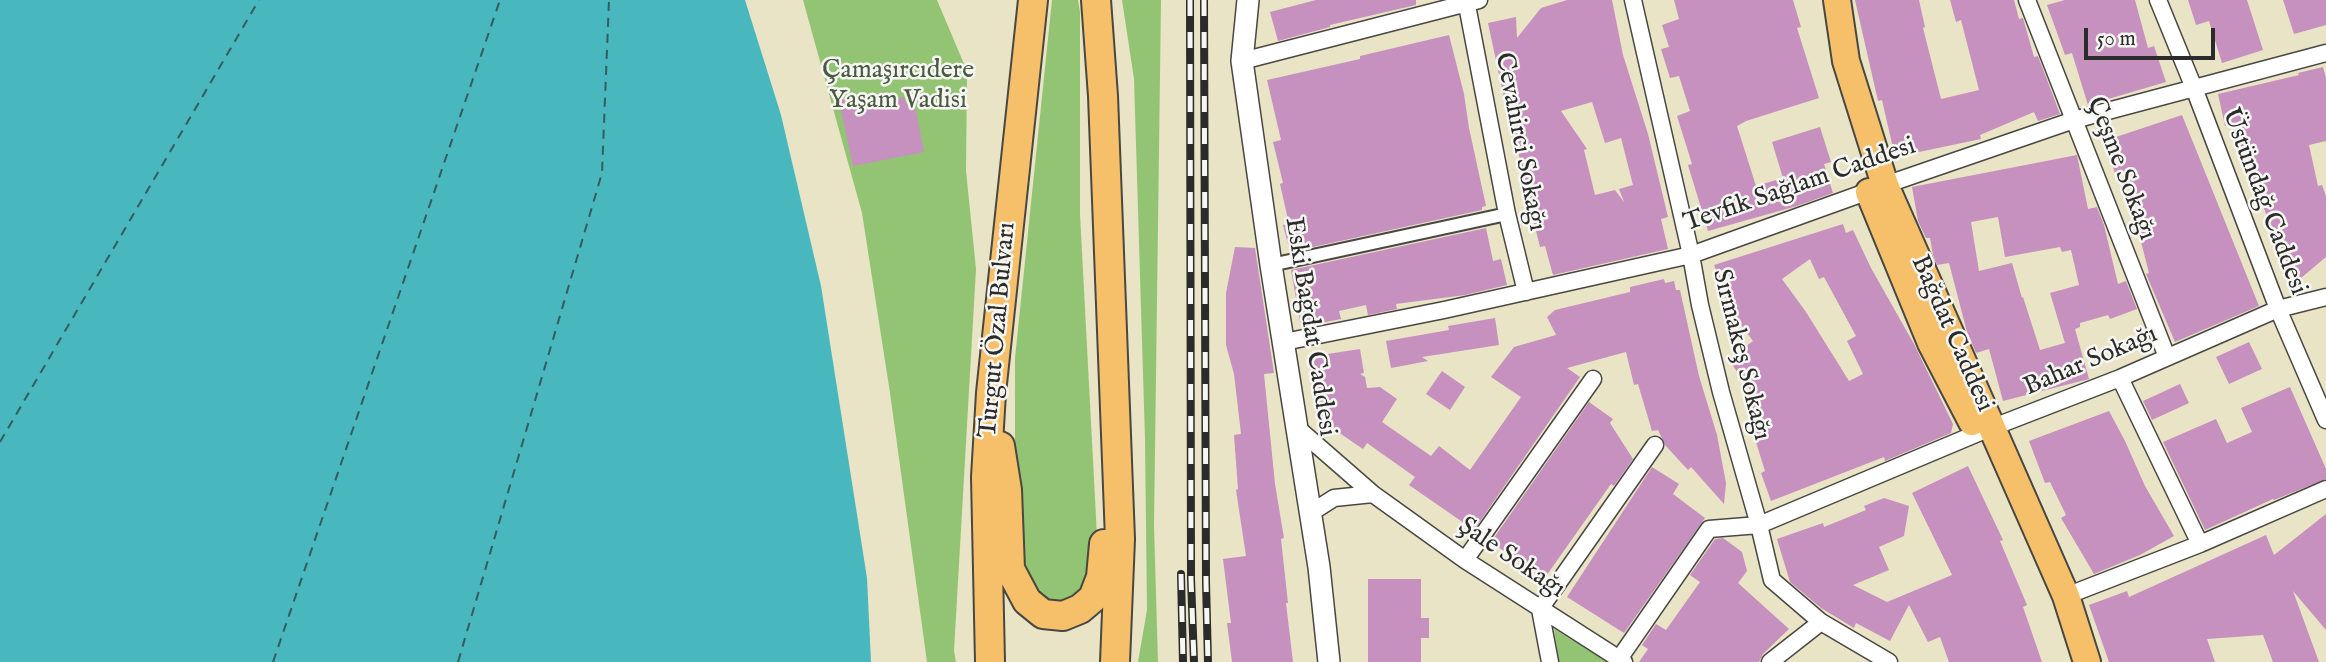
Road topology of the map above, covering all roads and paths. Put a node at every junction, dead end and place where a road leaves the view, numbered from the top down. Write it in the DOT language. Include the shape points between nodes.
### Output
graph roads {
  1 [pos="1033,0"];
  2 [pos="1096,0"];
  3 [pos="1248,0"];
  4 [pos="1633,0"];
  5 [pos="1823,0"];
  6 [pos="1837,0"];
  7 [pos="2027,0"];
  8 [pos="2158,0"];
  9 [pos="1471,1"];
  10 [pos="2326,52"];
  11 [pos="1242,61"];
  12 [pos="2194,88"];
  13 [pos="2074,120"];
  14 [pos="1877,188"];
  15 [pos="1507,214"];
  16 [pos="1108,255"];
  17 [pos="1691,255"];
  18 [pos="1271,265"];
  19 [pos="1526,292"];
  20 [pos="2326,297"];
  21 [pos="2278,309"];
  22 [pos="1284,342"];
  23 [pos="2167,357"];
  24 [pos="1593,379"];
  25 [pos="2120,379"];
  26 [pos="991,393"];
  27 [pos="2326,420"];
  28 [pos="1295,426"];
  29 [pos="1985,431"];
  30 [pos="1655,445"];
  31 [pos="2326,489"];
  32 [pos="1373,494"];
  33 [pos="1310,514"];
  34 [pos="1759,525"];
  35 [pos="2200,544"];
  36 [pos="1465,560"];
  37 [pos="2066,596"];
  38 [pos="1540,609"];
  39 [pos="1821,622"];
  40 [pos="1621,660"];
  41 [pos="990,662"];
  42 [pos="1115,662"];
  43 [pos="1329,662"];
  44 [pos="1550,662"];
  45 [pos="1770,662"];
  46 [pos="1889,662"];
  47 [pos="2069,662"];
  48 [pos="2087,662"];
  1 -- 26 [label="highway, Turgut Özal Bulvarı"];
  2 -- 16 [label="highway"];
  3 -- 11 [label="street, Eski Bağdat Caddesi"];
  4 -- 17 [label="street, Sırmakeş Sokağı"];
  5 -- 14 [label="main road, Bağdat Caddesi" via="1837,86"];
  6 -- 14 [label="main road, Bağdat Caddesi" via="1846,61"];
  7 -- 13 [label="street, Çeşme Sokağı"];
  8 -- 12 [label="street, Üstündağ Caddesi"];
  9 -- 11 [label="street"];
  9 -- 15 [label="street, Cevahirci Sokağı"];
  10 -- 12 [label="street, Tevfik Sağlam Caddesi"];
  11 -- 18 [label="street, Eski Bağdat Caddesi"];
  12 -- 13 [label="street, Tevfik Sağlam Caddesi"];
  12 -- 21 [label="street, Üstündağ Caddesi"];
  13 -- 14 [label="street, Tevfik Sağlam Caddesi"];
  13 -- 23 [label="street, Çeşme Sokağı"];
  14 -- 17 [label="street, Tevfik Sağlam Caddesi"];
  14 -- 29 [label="main road, Bağdat Caddesi" via="1931,343"];
  15 -- 18 [label="street"];
  15 -- 19 [label="street, Cevahirci Sokağı"];
  16 -- 26 [label="highway" via="1096,348 1105,555 1093,598 1062,616 1043,614 1027,601 1010,569 1007,490"];
  16 -- 42 [label="highway" via="1120,539"];
  17 -- 19 [label="street, Tevfik Sağlam Caddesi"];
  17 -- 34 [label="street, Sırmakeş Sokağı" via="1721,392"];
  18 -- 22 [label="street, Eski Bağdat Caddesi"];
  19 -- 22 [label="street, Tevfik Sağlam Caddesi"];
  20 -- 21 [label="street, Bahar Sokağı"];
  21 -- 23 [label="street, Bahar Sokağı"];
  21 -- 27 [label="street, Üstündağ Caddesi"];
  22 -- 28 [label="street, Eski Bağdat Caddesi"];
  23 -- 25 [label="street, Bahar Sokağı"];
  24 -- 36 [label="street"];
  25 -- 29 [label="street, Bahar Sokağı"];
  25 -- 35 [label="street"];
  26 -- 41 [label="highway, Turgut Özal Bulvarı" via="986,477"];
  28 -- 32 [label="street, Şale Sokağı"];
  28 -- 33 [label="street, Eski Bağdat Caddesi"];
  29 -- 34 [label="street, Bahar Sokağı"];
  29 -- 37 [label="main road, Bağdat Caddesi"];
  29 -- 47 [label="main road, Bağdat Caddesi" via="2049,596"];
  30 -- 38 [label="street"];
  31 -- 35 [label="street"];
  32 -- 33 [label="street" via="1334,498"];
  32 -- 36 [label="street, Şale Sokağı"];
  33 -- 43 [label="street, Eski Bağdat Caddesi"];
  34 -- 39 [label="street, Sırmakeş Sokağı" via="1772,580"];
  34 -- 40 [label="street, Bahar Sokağı" via="1709,529"];
  35 -- 37 [label="street"];
  36 -- 38 [label="street, Şale Sokağı"];
  37 -- 48 [label="main road, Bağdat Caddesi"];
  38 -- 40 [label="street, Şale Sokağı"];
  38 -- 44 [label="street"];
  39 -- 45 [label="street"];
  39 -- 46 [label="street, Sırmakeş Sokağı"];
}
